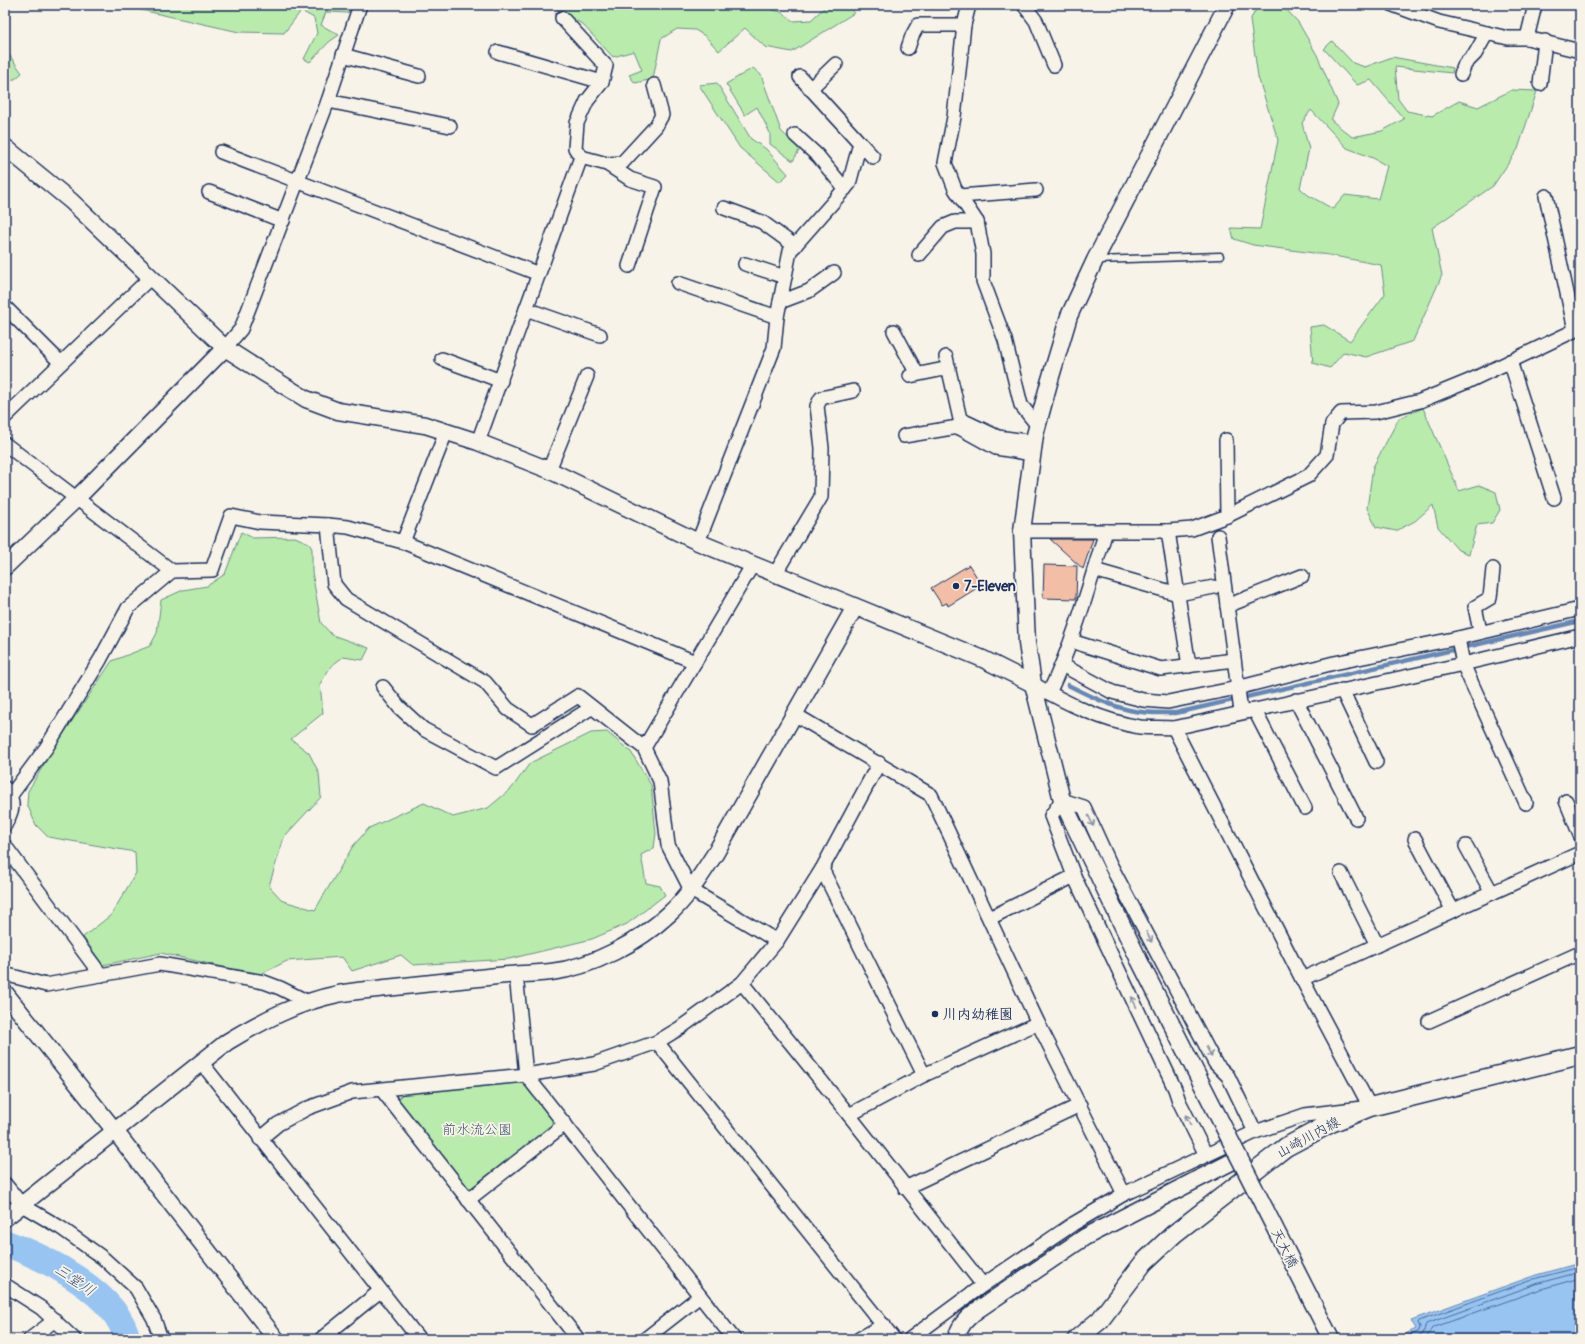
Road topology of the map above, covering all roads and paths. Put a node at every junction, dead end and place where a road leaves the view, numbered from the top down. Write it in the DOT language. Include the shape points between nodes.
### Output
graph roads {
  1 [pos="360,5"];
  2 [pos="969,5"];
  3 [pos="1024,5"];
  4 [pos="1227,5"];
  5 [pos="1535,5"];
  6 [pos="1398,6"];
  7 [pos="562,18"];
  8 [pos="964,25"];
  9 [pos="1487,33"];
  10 [pos="1527,38"];
  11 [pos="1545,42"];
  12 [pos="908,48"];
  13 [pos="1580,50"];
  14 [pos="498,52"];
  15 [pos="343,55"];
  16 [pos="836,64"];
  17 [pos="1054,65"];
  18 [pos="1461,74"];
  19 [pos="419,76"];
  20 [pos="800,77"];
  21 [pos="602,82"];
  22 [pos="1540,84"];
  23 [pos="654,86"];
  24 [pos="810,89"];
  25 [pos="328,102"];
  26 [pos="450,126"];
  27 [pos="795,134"];
  28 [pos="860,143"];
  29 [pos="5,147"];
  30 [pos="221,152"];
  31 [pos="581,157"];
  32 [pos="873,157"];
  33 [pos="607,164"];
  34 [pos="298,182"];
  35 [pos="845,189"];
  36 [pos="1036,190"];
  37 [pos="209,192"];
  38 [pos="960,196"];
  39 [pos="1546,196"];
  40 [pos="724,208"];
  41 [pos="283,221"];
  42 [pos="977,222"];
  43 [pos="795,246"];
  44 [pos="919,255"];
  45 [pos="1220,256"];
  46 [pos="1095,260"];
  47 [pos="745,264"];
  48 [pos="629,266"];
  49 [pos="834,273"];
  50 [pos="539,274"];
  51 [pos="151,277"];
  52 [pos="785,277"];
  53 [pos="678,283"];
  54 [pos="780,302"];
  55 [pos="5,307"];
  56 [pos="526,309"];
  57 [pos="777,317"];
  58 [pos="1578,329"];
  59 [pos="894,331"];
  60 [pos="600,335"];
  61 [pos="225,348"];
  62 [pos="442,358"];
  63 [pos="1510,361"];
  64 [pos="61,363"];
  65 [pos="587,376"];
  66 [pos="501,381"];
  67 [pos="853,392"];
  68 [pos="5,417"];
  69 [pos="1038,426"];
  70 [pos="446,432"];
  71 [pos="904,436"];
  72 [pos="1226,440"];
  73 [pos="478,442"];
  74 [pos="5,444"];
  75 [pos="1033,448"];
  76 [pos="549,470"];
  77 [pos="1554,498"];
  78 [pos="76,499"];
  79 [pos="1227,516"];
  80 [pos="328,525"];
  81 [pos="1022,531"];
  82 [pos="1106,531"];
  83 [pos="1168,531"];
  84 [pos="1218,536"];
  85 [pos="403,542"];
  86 [pos="698,542"];
  87 [pos="753,564"];
  88 [pos="5,567"];
  89 [pos="1493,569"];
  90 [pos="1094,570"];
  91 [pos="172,572"];
  92 [pos="775,574"];
  93 [pos="1302,576"];
  94 [pos="1214,587"];
  95 [pos="1178,594"];
  96 [pos="1227,606"];
  97 [pos="855,607"];
  98 [pos="1580,609"];
  99 [pos="1480,631"];
  100 [pos="1580,636"];
  101 [pos="1458,638"];
  102 [pos="1071,641"];
  103 [pos="1234,660"];
  104 [pos="696,662"];
  105 [pos="1463,664"];
  106 [pos="1062,665"];
  107 [pos="1189,666"];
  108 [pos="1033,684"];
  109 [pos="383,687"];
  110 [pos="1237,688"];
  111 [pos="1342,690"];
  112 [pos="1049,693"];
  113 [pos="1296,700"];
  114 [pos="591,708"];
  115 [pos="1247,711"];
  116 [pos="794,714"];
  117 [pos="1174,728"];
  118 [pos="644,748"];
  119 [pos="1376,762"];
  120 [pos="879,763"];
  121 [pos="8,791"];
  122 [pos="1062,800"];
  123 [pos="1566,801"];
  124 [pos="1526,803"];
  125 [pos="1305,808"];
  126 [pos="1356,818"];
  127 [pos="5,825"];
  128 [pos="1580,835"];
  129 [pos="1415,839"];
  130 [pos="5,846"];
  131 [pos="1466,846"];
  132 [pos="1580,854"];
  133 [pos="822,869"];
  134 [pos="1341,873"];
  135 [pos="1074,876"];
  136 [pos="691,890"];
  137 [pos="1492,893"];
  138 [pos="1453,911"];
  139 [pos="990,918"];
  140 [pos="777,941"];
  141 [pos="1377,945"];
  142 [pos="1580,952"];
  143 [pos="516,974"];
  144 [pos="101,975"];
  145 [pos="5,976"];
  146 [pos="1302,979"];
  147 [pos="742,983"];
  148 [pos="5,993"];
  149 [pos="308,1002"];
  150 [pos="1430,1020"];
  151 [pos="1038,1023"];
  152 [pos="658,1042"];
  153 [pos="1580,1055"];
  154 [pos="201,1062"];
  155 [pos="526,1075"];
  156 [pos="924,1075"];
  157 [pos="382,1090"];
  158 [pos="1080,1105"];
  159 [pos="1370,1107"];
  160 [pos="849,1115"];
  161 [pos="565,1124"];
  162 [pos="115,1131"];
  163 [pos="1255,1132"];
  164 [pos="260,1138"];
  165 [pos="1206,1155"];
  166 [pos="1239,1158"];
  167 [pos="5,1184"];
  168 [pos="905,1188"];
  169 [pos="1124,1194"];
  170 [pos="468,1200"];
  171 [pos="14,1211"];
  172 [pos="5,1285"];
  173 [pos="983,1285"];
  174 [pos="380,1291"];
  175 [pos="700,1296"];
  176 [pos="55,1320"];
  177 [pos="884,1325"];
  178 [pos="30,1339"];
  179 [pos="74,1339"];
  180 [pos="161,1339"];
  181 [pos="276,1339"];
  182 [pos="321,1339"];
  183 [pos="419,1339"];
  184 [pos="578,1339"];
  185 [pos="645,1339"];
  186 [pos="734,1339"];
  187 [pos="859,1339"];
  188 [pos="894,1339"];
  189 [pos="910,1339"];
  190 [pos="956,1339"];
  191 [pos="1077,1339"];
  192 [pos="1331,1339"];
  1 -- 15 [label="street"];
  2 -- 8 [label="street"];
  3 -- 17 [label="street" via="1036,21"];
  4 -- 46 [label="street, 天大橋"];
  5 -- 10 [label="street"];
  6 -- 9 [label="street" via="1439,22"];
  7 -- 21 [label="street" via="606,66"];
  8 -- 12 [label="street" via="918,25"];
  8 -- 38 [label="street" via="954,117 944,162"];
  9 -- 10 [label="street" via="1508,38"];
  9 -- 18 [label="street"];
  10 -- 11 [label="street"];
  11 -- 13 [label="street"];
  11 -- 22 [label="street"];
  14 -- 21 [label="street"];
  15 -- 19 [label="street"];
  15 -- 25 [label="street"];
  16 -- 24 [label="street"];
  20 -- 24 [label="street"];
  21 -- 31 [label="street" via="587,101 577,123 575,148"];
  23 -- 33 [label="street" via="662,115 656,126 622,163"];
  24 -- 28 [label="street"];
  25 -- 26 [label="street"];
  25 -- 34 [label="street"];
  27 -- 35 [label="street" via="818,156"];
  28 -- 32 [label="street"];
  28 -- 35 [label="street" via="849,184"];
  29 -- 51 [label="street" via="71,201"];
  30 -- 34 [label="street"];
  31 -- 33 [label="street"];
  31 -- 50 [label="street"];
  33 -- 48 [label="street" via="630,179 656,187"];
  34 -- 41 [label="street"];
  34 -- 50 [label="street"];
  35 -- 43 [label="street"];
  36 -- 38 [label="street"];
  37 -- 41 [label="street"];
  38 -- 42 [label="street"];
  39 -- 58 [label="street"];
  40 -- 43 [label="street" via="762,222"];
  41 -- 61 [label="street" via="241,329"];
  42 -- 44 [label="street" via="955,222 942,227"];
  42 -- 69 [label="street" via="984,254 983,281 1005,340 1021,405"];
  43 -- 52 [label="street" via="790,251"];
  45 -- 46 [label="lane"];
  46 -- 69 [label="street, 天大橋" via="1069,316"];
  47 -- 52 [label="street"];
  49 -- 54 [label="street" via="809,290"];
  50 -- 56 [label="street"];
  51 -- 61 [label="street"];
  51 -- 64 [label="street"];
  52 -- 54 [label="street"];
  53 -- 57 [label="street"];
  54 -- 57 [label="street"];
  55 -- 64 [label="street"];
  56 -- 60 [label="street"];
  56 -- 66 [label="street"];
  57 -- 86 [label="street" via="774,348"];
  58 -- 63 [label="street"];
  59 -- 75 [label="street" via="913,376 948,362 960,419 998,437"];
  61 -- 70 [label="street" via="306,399 338,411 425,425"];
  61 -- 78 [label="street"];
  62 -- 66 [label="street"];
  63 -- 77 [label="street"];
  63 -- 79 [label="street" via="1420,401 1376,412 1342,412 1332,424 1328,455 1308,476"];
  64 -- 68 [label="street"];
  65 -- 76 [label="street"];
  66 -- 73 [label="street"];
  67 -- 92 [label="street" via="821,398 817,406 822,448 821,497"];
  69 -- 75 [label="street, 天大橋"];
  70 -- 73 [label="street"];
  70 -- 85 [label="street"];
  71 -- 75 [label="street" via="958,427 996,448"];
  72 -- 79 [label="street"];
  73 -- 76 [label="street"];
  74 -- 78 [label="street"];
  75 -- 81 [label="street, 天大橋"];
  76 -- 86 [label="street"];
  78 -- 88 [label="street"];
  78 -- 91 [label="street"];
  79 -- 83 [label="street" via="1192,529"];
  80 -- 85 [label="street" via="348,527"];
  80 -- 91 [label="street" via="260,522 231,516 212,570"];
  80 -- 114 [label="street" via="334,584 346,599 485,682 508,709 532,725 578,696"];
  81 -- 82 [label="street"];
  81 -- 108 [label="street, 天大橋" via="1027,643"];
  82 -- 83 [label="street"];
  82 -- 90 [label="street"];
  83 -- 95 [label="street"];
  84 -- 96 [label="street"];
  85 -- 104 [label="street"];
  86 -- 87 [label="street"];
  87 -- 92 [label="street"];
  87 -- 104 [label="street"];
  89 -- 99 [label="street" via="1490,598 1475,607"];
  90 -- 95 [label="street"];
  90 -- 102 [label="street"];
  91 -- 121 [label="street" via="128,608 100,660 46,748"];
  92 -- 97 [label="street"];
  93 -- 96 [label="street"];
  94 -- 95 [label="street"];
  95 -- 107 [label="street"];
  96 -- 103 [label="street"];
  97 -- 108 [label="street" via="983,659"];
  97 -- 116 [label="street"];
  98 -- 99 [label="street"];
  99 -- 101 [label="street"];
  100 -- 105 [label="street"];
  101 -- 105 [label="street"];
  101 -- 110 [label="street" via="1334,663"];
  102 -- 106 [label="street"];
  102 -- 107 [label="street" via="1161,669"];
  103 -- 107 [label="street"];
  103 -- 110 [label="street"];
  104 -- 118 [label="street"];
  105 -- 111 [label="street"];
  105 -- 124 [label="street"];
  106 -- 110 [label="street" via="1112,692 1142,700 1168,702"];
  106 -- 112 [label="street"];
  108 -- 112 [label="street"];
  108 -- 122 [label="street, 天大橋"];
  109 -- 114 [label="street" via="399,707 423,729 496,768"];
  110 -- 115 [label="street"];
  111 -- 113 [label="street"];
  111 -- 119 [label="street"];
  112 -- 117 [label="street" via="1069,704 1141,727"];
  113 -- 115 [label="street"];
  113 -- 126 [label="street"];
  114 -- 118 [label="street"];
  115 -- 117 [label="street"];
  115 -- 125 [label="street"];
  116 -- 120 [label="street"];
  116 -- 136 [label="street" via="715,854"];
  117 -- 146 [label="street"];
  118 -- 136 [label="street" via="660,781 668,845"];
  120 -- 133 [label="street"];
  120 -- 139 [label="street" via="931,795"];
  121 -- 127 [label="street" via="12,812"];
  122 -- 135 [label="street" via="1051,816"];
  122 -- 163 [label="street, one-way" via="1084,807 1110,864 1211,1056 1228,1076"];
  122 -- 166 [label="street, 天大橋, bridge"];
  123 -- 128 [label="street"];
  129 -- 138 [label="street"];
  130 -- 144 [label="street"];
  131 -- 137 [label="street"];
  132 -- 137 [label="street"];
  133 -- 140 [label="street"];
  133 -- 156 [label="street"];
  134 -- 141 [label="street"];
  135 -- 139 [label="street"];
  165 -- 135 [label="street, one-way"];
  136 -- 140 [label="street"];
  136 -- 143 [label="street" via="670,914 646,934 619,949 591,961 552,972"];
  137 -- 138 [label="street"];
  138 -- 141 [label="street"];
  139 -- 151 [label="street"];
  140 -- 147 [label="street"];
  141 -- 146 [label="street"];
  142 -- 150 [label="street"];
  143 -- 149 [label="street" via="338,994"];
  143 -- 155 [label="street"];
  144 -- 145 [label="street" via="46,985"];
  144 -- 149 [label="street" via="160,964 264,982"];
  146 -- 159 [label="street"];
  147 -- 152 [label="street"];
  147 -- 160 [label="street"];
  148 -- 162 [label="street"];
  149 -- 154 [label="street" via="260,1022"];
  151 -- 156 [label="street"];
  151 -- 158 [label="street"];
  152 -- 155 [label="street" via="594,1064"];
  152 -- 177 [label="street"];
  153 -- 159 [label="main road, 山崎川内線"];
  154 -- 162 [label="street"];
  154 -- 164 [label="street"];
  155 -- 157 [label="street"];
  155 -- 161 [label="street"];
  156 -- 160 [label="street"];
  157 -- 164 [label="street" via="352,1092 308,1108 278,1124"];
  157 -- 170 [label="street"];
  158 -- 168 [label="street"];
  158 -- 169 [label="street"];
  159 -- 163 [label="street" via="1305,1115"];
  159 -- 191 [label="main road, 山崎川内線" via="1331,1123 1286,1147 1198,1214 1144,1262 1100,1320"];
  160 -- 168 [label="street"];
  161 -- 170 [label="street"];
  161 -- 175 [label="street"];
  162 -- 171 [label="street"];
  162 -- 181 [label="street"];
  163 -- 165 [label="street"];
  164 -- 174 [label="street"];
  165 -- 169 [label="street"];
  166 -- 190 [label="street" via="1085,1237 976,1311 960,1327"];
  166 -- 192 [label="street, 天大橋, bridge"];
  167 -- 171 [label="street"];
  168 -- 173 [label="street"];
  169 -- 173 [label="street" via="1073,1224"];
  170 -- 184 [label="street"];
  171 -- 180 [label="street" via="61,1228 103,1258 136,1288 154,1319"];
  172 -- 176 [label="street"];
  173 -- 189 [label="street"];
  174 -- 182 [label="street"];
  174 -- 183 [label="street"];
  175 -- 185 [label="street"];
  175 -- 186 [label="street"];
  176 -- 178 [label="street"];
  176 -- 179 [label="street"];
  177 -- 187 [label="street"];
  177 -- 188 [label="street"];
}
